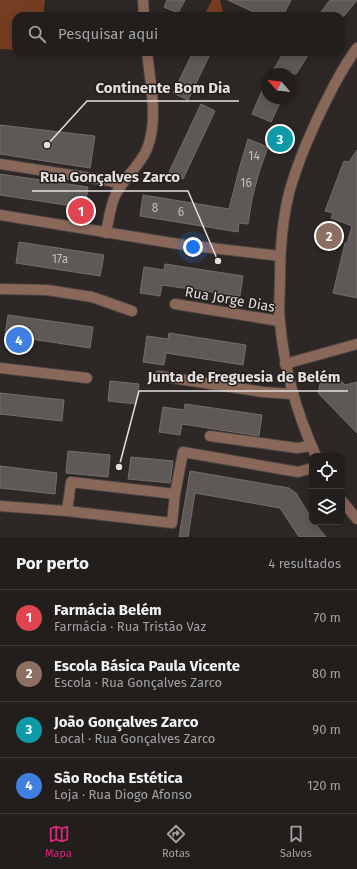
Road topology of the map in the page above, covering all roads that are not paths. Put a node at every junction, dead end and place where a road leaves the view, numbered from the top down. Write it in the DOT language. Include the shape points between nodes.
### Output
graph roads {
  1 [pos="143,0"];
  2 [pos="144,12"];
  3 [pos="357,48"];
  4 [pos="148,56"];
  5 [pos="0,164"];
  6 [pos="122,185"];
  7 [pos="0,215"];
  8 [pos="106,233"];
  9 [pos="280,256"];
  10 [pos="0,289"];
  11 [pos="175,304"];
  12 [pos="132,311"];
  13 [pos="279,321"];
  14 [pos="357,344"];
  15 [pos="286,364"];
  16 [pos="0,368"];
  17 [pos="159,376"];
  18 [pos="87,378"];
  19 [pos="292,394"];
  20 [pos="210,436"];
  21 [pos="311,446"];
  22 [pos="314,453"];
  23 [pos="309,469"];
  24 [pos="175,494"];
  25 [pos="345,505"];
  26 [pos="0,506"];
  27 [pos="67,511"];
  28 [pos="357,520"];
  1 -- 2 [label="street"];
  3 -- 9 [label="street" via="341,71 312,129 296,171 285,212"];
  4 -- 6 [label="street" via="152,129 146,150"];
  5 -- 6 [label="street"];
  6 -- 8 [label="street" via="113,201"];
  7 -- 8 [label="street"];
  8 -- 9 [label="street"];
  9 -- 13 [label="street"];
  10 -- 12 [label="street" via="47,290 92,297"];
  11 -- 13 [label="street, Rua Jorge Dias"];
  13 -- 15 [label="street"];
  14 -- 15 [label="street"];
  15 -- 19 [label="street"];
  16 -- 18 [label="street"];
  17 -- 19 [label="street"];
  19 -- 21 [label="street"];
  20 -- 21 [label="street" via="297,448"];
  21 -- 22 [label="street"];
  23 -- 24 [label="street" via="298,472 182,452"];
  24 -- 27 [label="street" via="71,482"];
  24 -- 27 [label="street" via="172,523"];
  25 -- 28 [label="street"];
  26 -- 27 [label="street"];
}
